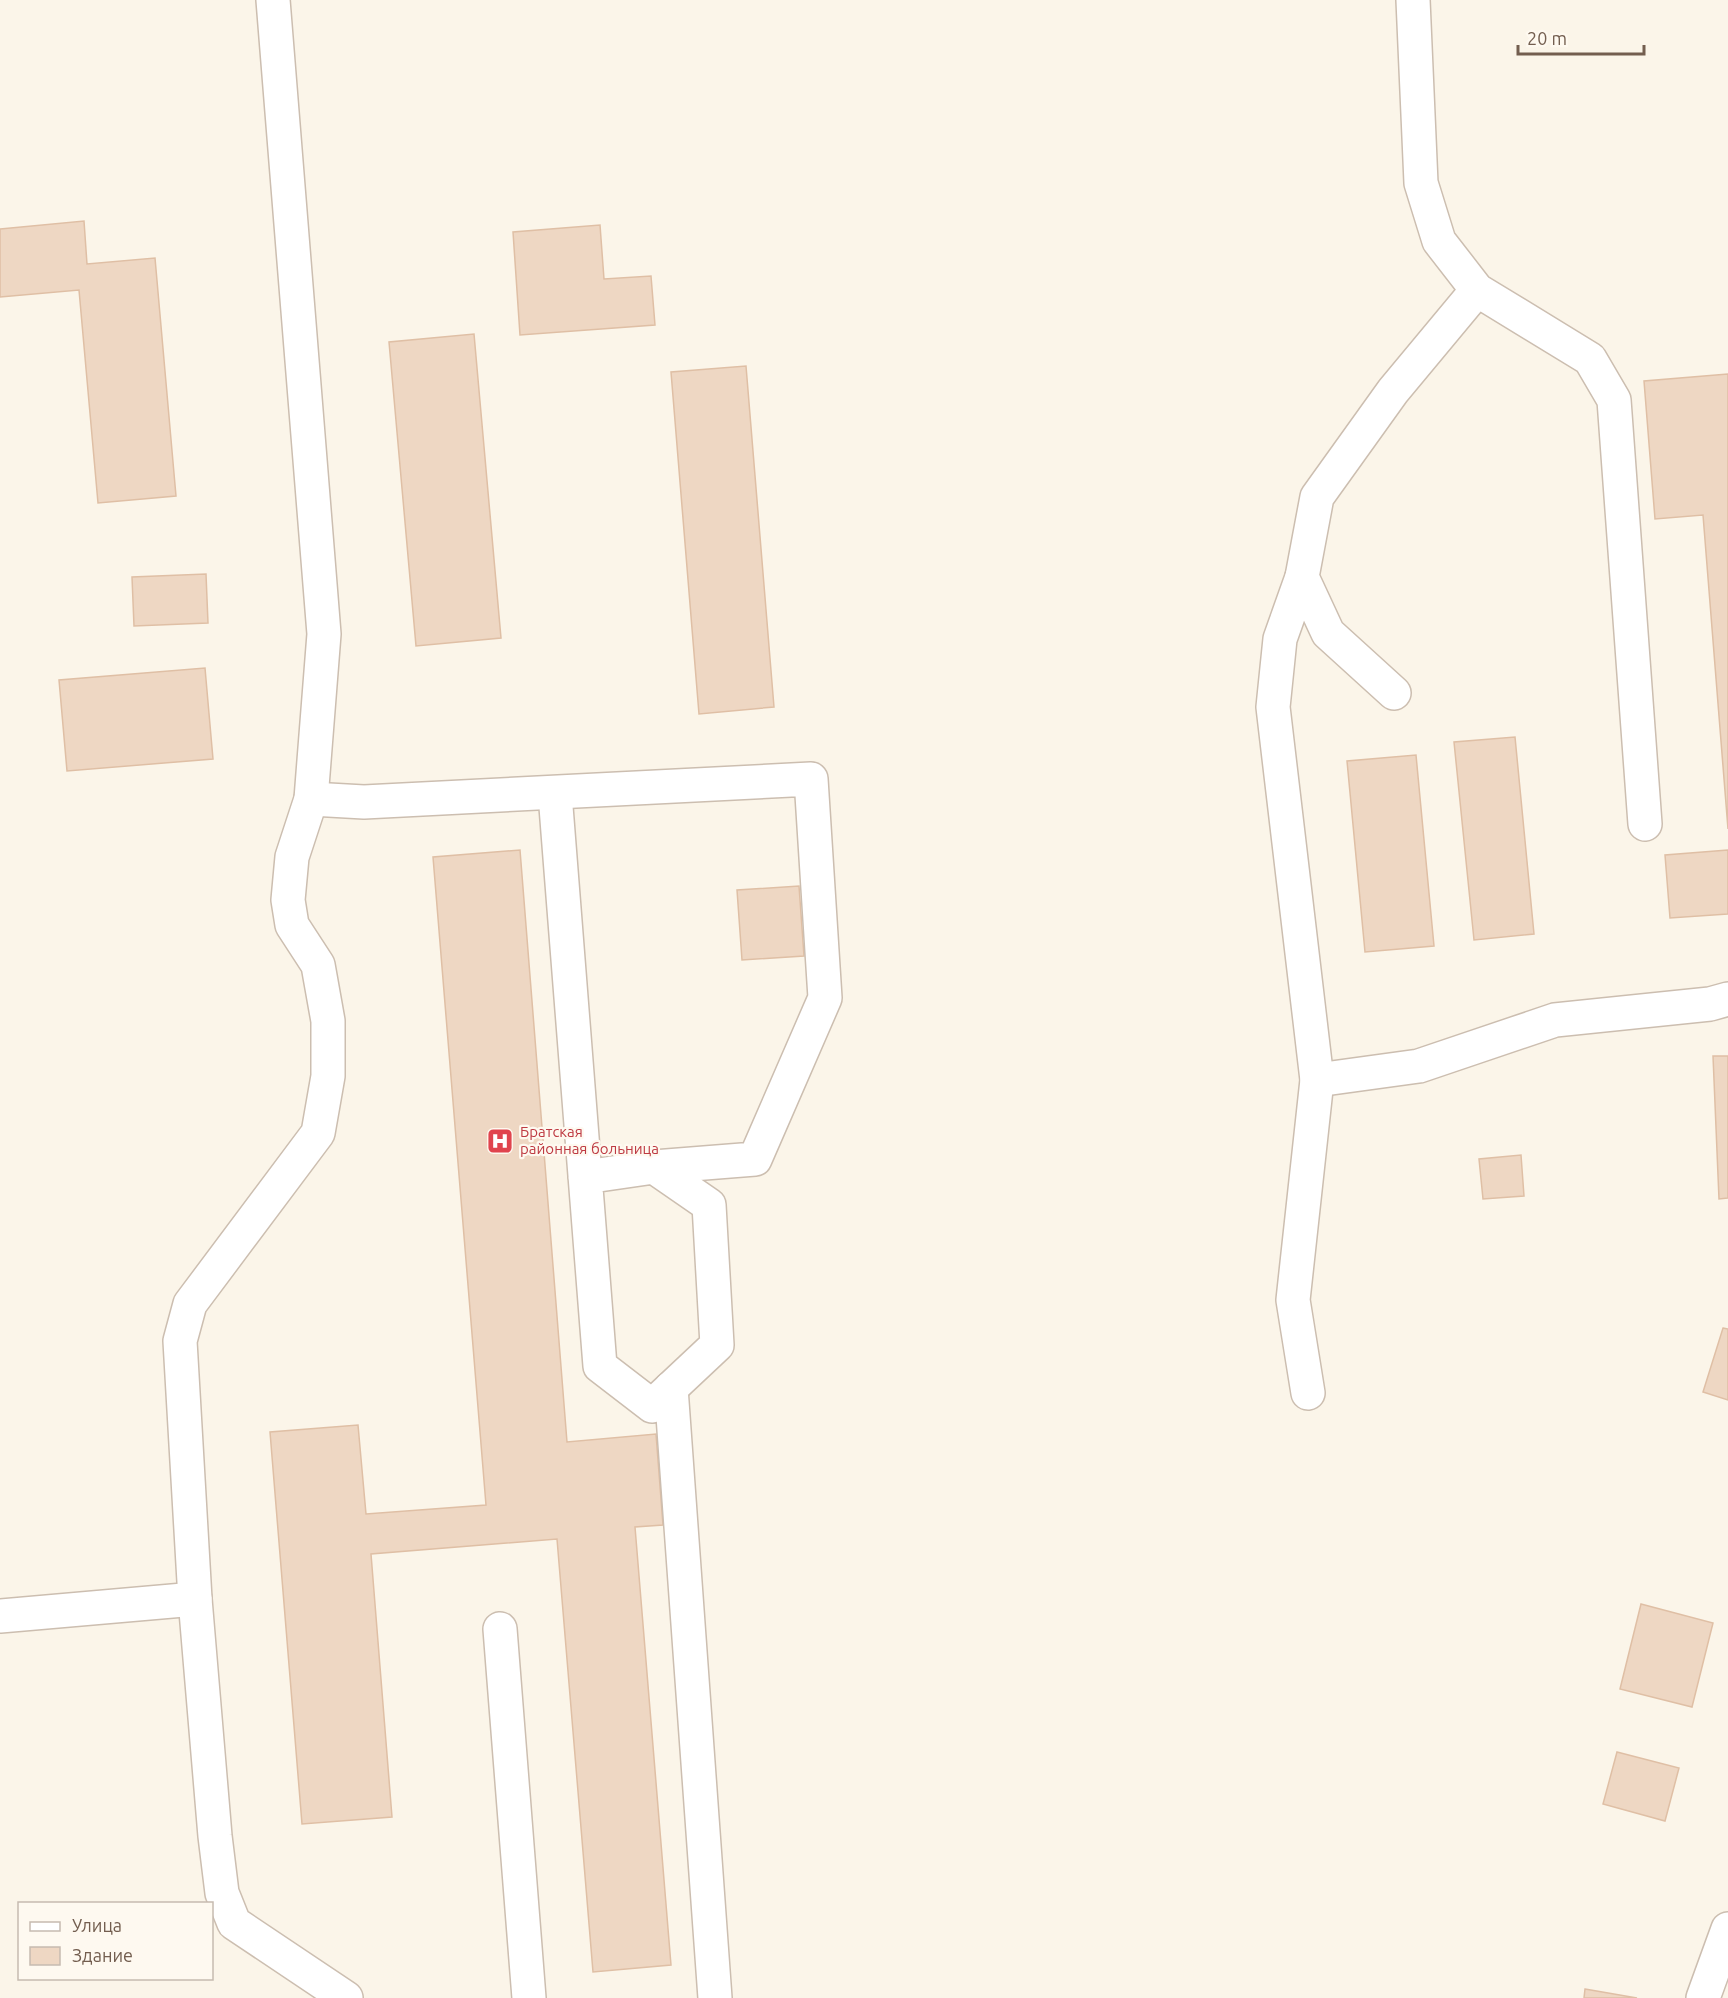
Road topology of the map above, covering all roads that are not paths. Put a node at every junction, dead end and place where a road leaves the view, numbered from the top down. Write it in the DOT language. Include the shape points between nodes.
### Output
graph roads {
  1 [pos="273,0"];
  2 [pos="1413,0"];
  3 [pos="1477,290"];
  4 [pos="1302,577"];
  5 [pos="1394,693"];
  6 [pos="555,794"];
  7 [pos="311,799"];
  8 [pos="1645,824"];
  9 [pos="1728,999"];
  10 [pos="1317,1080"];
  11 [pos="654,1167"];
  12 [pos="585,1177"];
  13 [pos="671,1388"];
  14 [pos="1308,1393"];
  15 [pos="195,1599"];
  16 [pos="0,1616"];
  17 [pos="500,1629"];
  18 [pos="1728,1929"];
  19 [pos="346,1998"];
  20 [pos="529,1998"];
  21 [pos="715,1998"];
  22 [pos="1703,1998"];
  1 -- 7 [label="street" via="324,634"];
  2 -- 3 [label="street" via="1421,183 1439,241"];
  3 -- 4 [label="street" via="1393,391 1317,497"];
  3 -- 8 [label="street" via="1590,359 1614,400"];
  4 -- 5 [label="street" via="1328,633"];
  4 -- 10 [label="street" via="1280,639 1273,706"];
  6 -- 7 [label="street" via="364,802"];
  6 -- 11 [label="street" via="811,779 825,999 756,1159"];
  6 -- 13 [label="street" via="600,1366 652,1406"];
  7 -- 15 [label="street" via="292,857 288,900 292,925 318,965 328,1021 328,1076 318,1132 190,1304 180,1341"];
  9 -- 10 [label="street" via="1555,1020 1419,1066"];
  10 -- 14 [label="street" via="1293,1300"];
  11 -- 12 [label="street"];
  11 -- 13 [label="street" via="709,1205 717,1345"];
  13 -- 21 [label="street"];
  15 -- 16 [label="street"];
  15 -- 19 [label="street" via="222,1893 234,1923"];
  17 -- 20 [label="street"];
  18 -- 22 [label="street"];
}
